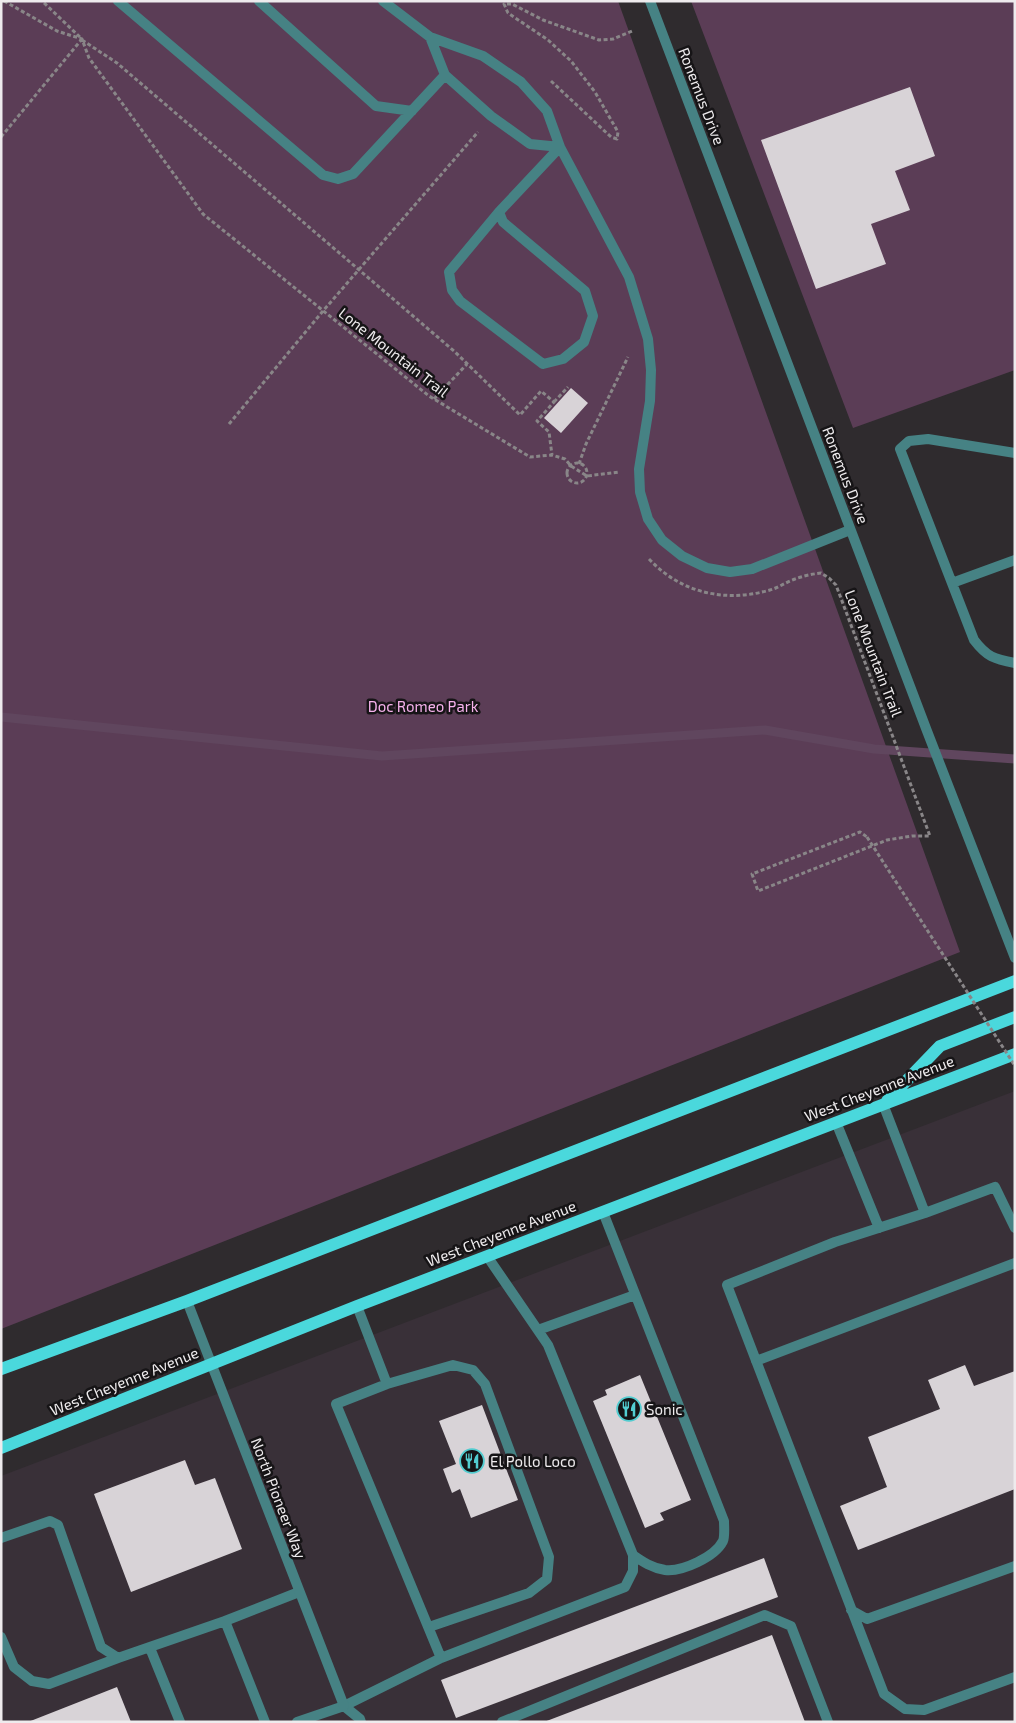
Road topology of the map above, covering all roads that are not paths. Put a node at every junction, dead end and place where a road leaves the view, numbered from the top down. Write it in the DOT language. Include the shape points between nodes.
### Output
graph roads {
  1 [pos="118,1"];
  2 [pos="259,1"];
  3 [pos="383,1"];
  4 [pos="650,1"];
  5 [pos="430,37"];
  6 [pos="445,75"];
  7 [pos="412,111"];
  8 [pos="560,147"];
  9 [pos="499,212"];
  10 [pos="1015,453"];
  11 [pos="850,530"];
  12 [pos="1015,560"];
  13 [pos="952,583"];
  14 [pos="1015,663"];
  15 [pos="1015,958"];
  16 [pos="1015,981"];
  17 [pos="1015,1017"];
  18 [pos="1015,1054"];
  19 [pos="883,1104"];
  20 [pos="836,1122"];
  21 [pos="603,1212"];
  22 [pos="925,1213"];
  23 [pos="878,1228"];
  24 [pos="1015,1228"];
  25 [pos="487,1256"];
  26 [pos="1015,1262"];
  27 [pos="636,1295"];
  28 [pos="188,1301"];
  29 [pos="357,1306"];
  30 [pos="538,1330"];
  31 [pos="756,1361"];
  32 [pos="212,1364"];
  33 [pos="1,1369"];
  34 [pos="388,1384"];
  35 [pos="1,1448"];
  36 [pos="1,1538"];
  37 [pos="633,1555"];
  38 [pos="1015,1566"];
  39 [pos="299,1592"];
  40 [pos="851,1610"];
  41 [pos="226,1621"];
  42 [pos="429,1627"];
  43 [pos="1,1637"];
  44 [pos="150,1648"];
  45 [pos="118,1658"];
  46 [pos="441,1658"];
  47 [pos="1015,1676"];
  48 [pos="344,1706"];
  49 [pos="180,1722"];
  50 [pos="265,1722"];
  51 [pos="297,1722"];
  52 [pos="361,1722"];
  53 [pos="502,1722"];
  54 [pos="828,1722"];
  1 -- 7 [label="street" via="323,175 338,179 353,174"];
  2 -- 7 [label="street" via="376,106"];
  3 -- 5 [label="street"];
  4 -- 11 [label="street, Ronemus Drive"];
  5 -- 6 [label="street"];
  5 -- 8 [label="street" via="483,56 521,82 547,111"];
  6 -- 7 [label="street"];
  6 -- 8 [label="street" via="530,144"];
  8 -- 9 [label="street"];
  8 -- 11 [label="street" via="629,277 648,339 650,401 639,469 640,492 648,518 662,540 682,556 707,568 730,572 752,569"];
  9 -- 9 [label="street" via="449,272 452,290 460,301 543,364 564,359 584,342 593,316 585,291 502,222"];
  10 -- 13 [label="street" via="928,440 908,441 900,449"];
  11 -- 15 [label="street, Ronemus Drive"];
  12 -- 13 [label="street"];
  13 -- 14 [label="street" via="974,640 983,652 994,659"];
  16 -- 28 [label="main road"];
  17 -- 19 [label="main road" via="940,1046"];
  18 -- 19 [label="main road, West Cheyenne Avenue"];
  19 -- 20 [label="main road, West Cheyenne Avenue"];
  19 -- 22 [label="street"];
  20 -- 21 [label="main road, West Cheyenne Avenue"];
  20 -- 23 [label="street"];
  21 -- 25 [label="main road, West Cheyenne Avenue"];
  21 -- 27 [label="street"];
  22 -- 23 [label="street"];
  22 -- 24 [label="street" via="995,1187"];
  23 -- 31 [label="street" via="727,1285"];
  25 -- 29 [label="main road, West Cheyenne Avenue"];
  25 -- 30 [label="street"];
  26 -- 31 [label="street"];
  27 -- 30 [label="street"];
  27 -- 37 [label="street" via="724,1521 723,1541 693,1565 667,1570 647,1565"];
  28 -- 32 [label="street, North Pioneer Way"];
  28 -- 33 [label="main road"];
  29 -- 32 [label="main road, West Cheyenne Avenue"];
  29 -- 34 [label="street"];
  30 -- 37 [label="street" via="548,1344"];
  31 -- 40 [label="street"];
  32 -- 35 [label="main road, West Cheyenne Avenue"];
  32 -- 39 [label="street, North Pioneer Way"];
  34 -- 42 [label="street" via="336,1404"];
  34 -- 42 [label="street" via="453,1366 474,1370 485,1384 549,1557 547,1579 529,1593"];
  36 -- 45 [label="street" via="50,1521 58,1525 101,1647"];
  37 -- 46 [label="street" via="633,1571 625,1588"];
  38 -- 40 [label="street" via="867,1619"];
  39 -- 41 [label="street"];
  39 -- 48 [label="street, North Pioneer Way"];
  40 -- 47 [label="street" via="884,1694 905,1709 924,1710"];
  41 -- 44 [label="street"];
  41 -- 50 [label="street"];
  42 -- 46 [label="street"];
  43 -- 45 [label="street" via="14,1667 32,1681 49,1684"];
  44 -- 45 [label="street"];
  44 -- 49 [label="street"];
  46 -- 48 [label="street"];
  48 -- 51 [label="street"];
  48 -- 52 [label="street"];
  53 -- 54 [label="street" via="765,1615 791,1626"];
}
